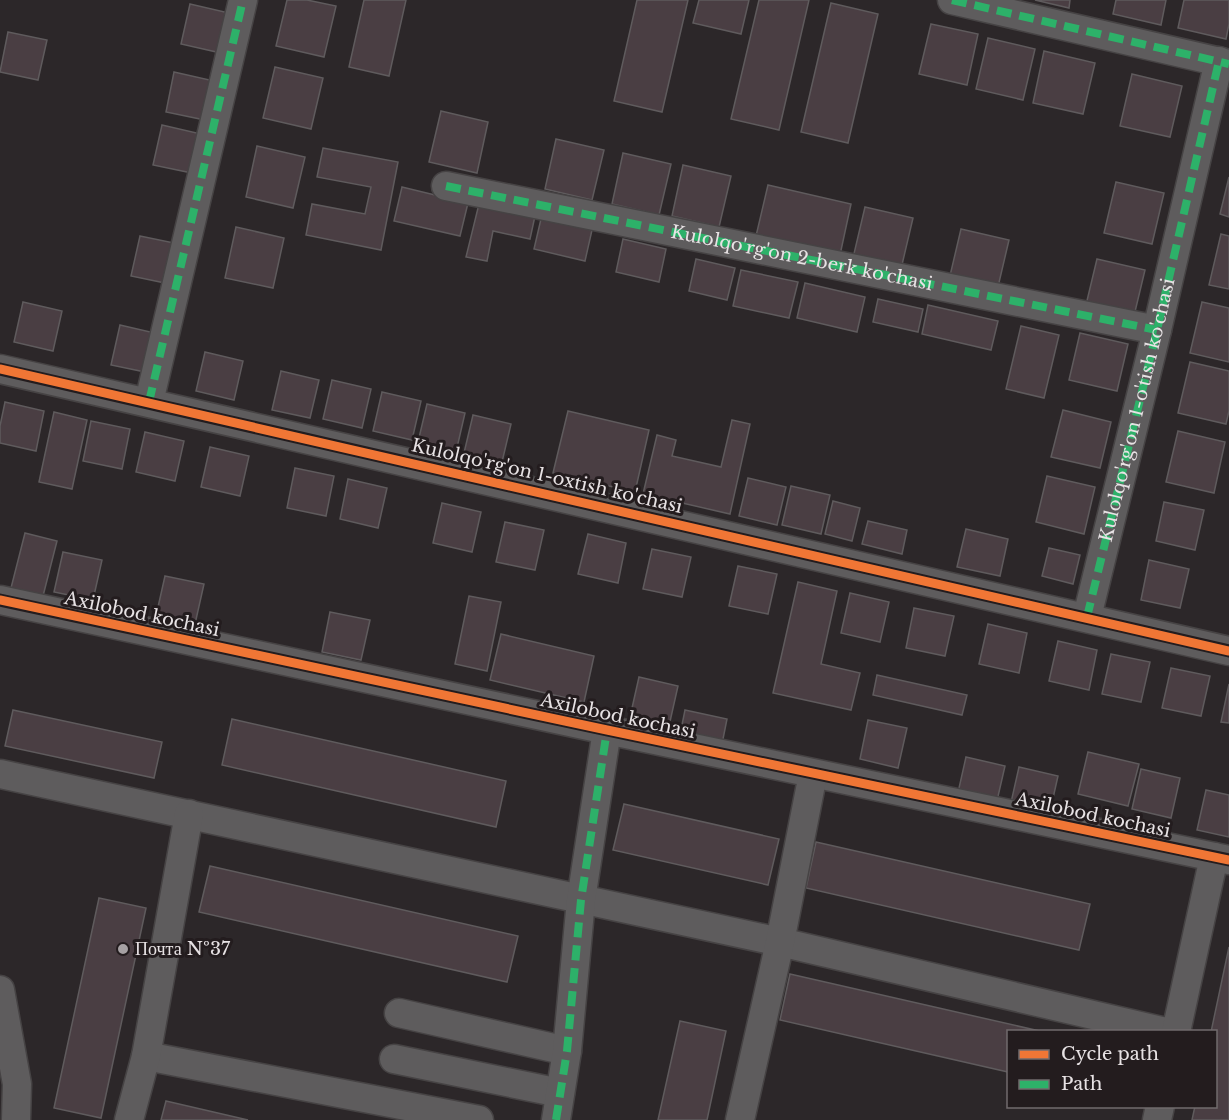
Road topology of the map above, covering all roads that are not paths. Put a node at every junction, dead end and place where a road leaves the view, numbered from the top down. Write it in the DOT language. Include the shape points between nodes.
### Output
graph roads {
  1 [pos="243,0"];
  2 [pos="952,0"];
  3 [pos="1224,63"];
  4 [pos="446,186"];
  5 [pos="1157,330"];
  6 [pos="0,369"];
  7 [pos="149,402"];
  8 [pos="0,600"];
  9 [pos="1087,617"];
  10 [pos="1229,651"];
  11 [pos="607,730"];
  12 [pos="0,774"];
  13 [pos="813,774"];
  14 [pos="189,814"];
  15 [pos="1222,859"];
  16 [pos="581,900"];
  17 [pos="780,942"];
  18 [pos="0,994"];
  19 [pos="399,1013"];
  20 [pos="1157,1030"];
  21 [pos="1177,1030"];
  22 [pos="567,1051"];
  23 [pos="146,1056"];
  24 [pos="394,1059"];
  25 [pos="558,1106"];
  26 [pos="16,1120"];
  27 [pos="129,1120"];
  28 [pos="479,1120"];
  29 [pos="740,1120"];
  1 -- 7 [label="street"];
  2 -- 3 [label="street"];
  3 -- 5 [label="street, Kulolqo'rg'on 1-o'tish ko'chasi"];
  4 -- 5 [label="street, Kulolqo'rg'on 2-berk ko'chasi"];
  5 -- 9 [label="street, Kulolqo'rg'on 1-o'tish ko'chasi"];
  6 -- 7 [label="street, Kulolqo'rg'on 1-oxtish ko'chasi"];
  7 -- 9 [label="street, Kulolqo'rg'on 1-oxtish ko'chasi"];
  8 -- 11 [label="street, Axilobod kochasi"];
  9 -- 10 [label="street"];
  11 -- 13 [label="street, Axilobod kochasi"];
  11 -- 16 [label="street"];
  12 -- 14 [label="street"];
  13 -- 15 [label="street, Axilobod kochasi"];
  13 -- 17 [label="street"];
  14 -- 16 [label="street"];
  14 -- 23 [label="street"];
  15 -- 21 [label="street"];
  16 -- 17 [label="street"];
  16 -- 22 [label="street"];
  17 -- 20 [label="street"];
  17 -- 29 [label="street"];
  18 -- 26 [label="street" via="17,1084"];
  19 -- 22 [label="street"];
  22 -- 25 [label="street"];
  23 -- 27 [label="street"];
  23 -- 28 [label="street"];
  24 -- 25 [label="street"];
}
